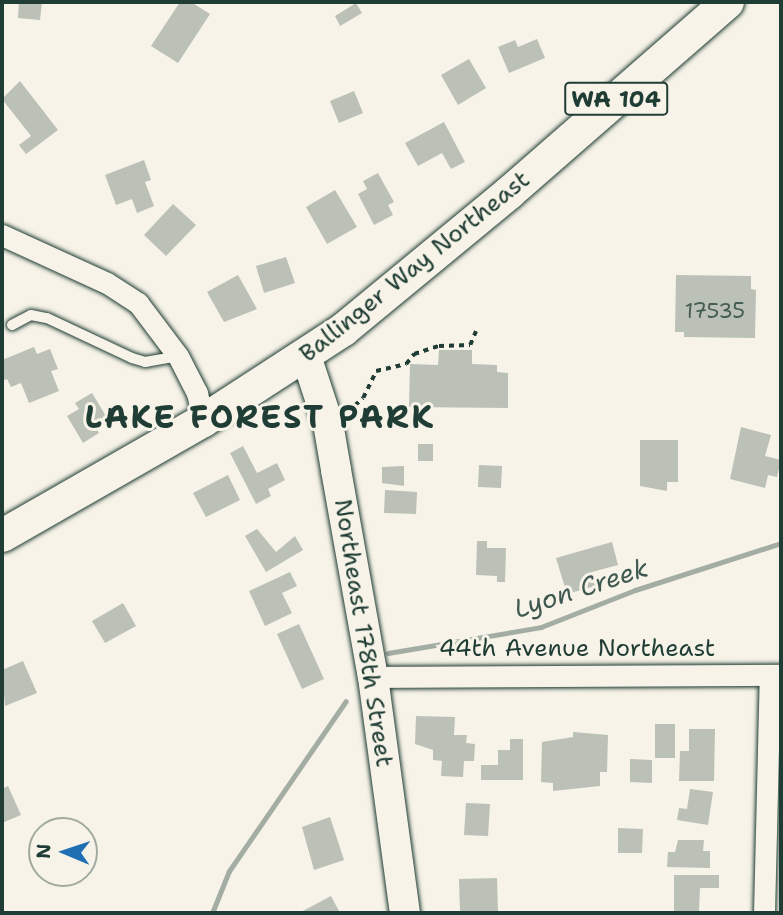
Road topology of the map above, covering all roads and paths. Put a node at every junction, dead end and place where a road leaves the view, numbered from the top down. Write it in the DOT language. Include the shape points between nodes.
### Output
graph roads {
  1 [pos="727,2"];
  2 [pos="2,235"];
  3 [pos="12,325"];
  4 [pos="475,331"];
  5 [pos="178,356"];
  6 [pos="306,356"];
  7 [pos="342,415"];
  8 [pos="203,420"];
  9 [pos="2,535"];
  10 [pos="776,675"];
  11 [pos="373,677"];
  12 [pos="405,913"];
  13 [pos="764,913"];
  1 -- 6 [label="main road, Ballinger Way Northeast / WA 104" via="501,199"];
  2 -- 5 [label="street" via="107,283 138,303"];
  3 -- 5 [label="lane" via="31,315 145,362"];
  4 -- 7 [label="path" via="470,345 439,346 414,354 406,364 376,371 363,398"];
  5 -- 8 [label="street" via="197,393"];
  6 -- 8 [label="main road, Ballinger Way Northeast / WA 104"];
  6 -- 11 [label="main road, Northeast 178th Street" via="328,423"];
  8 -- 9 [label="main road, Ballinger Way Northeast / WA 104"];
  10 -- 11 [label="street, 44th Avenue Northeast"];
  10 -- 13 [label="street"];
  11 -- 12 [label="main road, Northeast 178th Street"];
}
